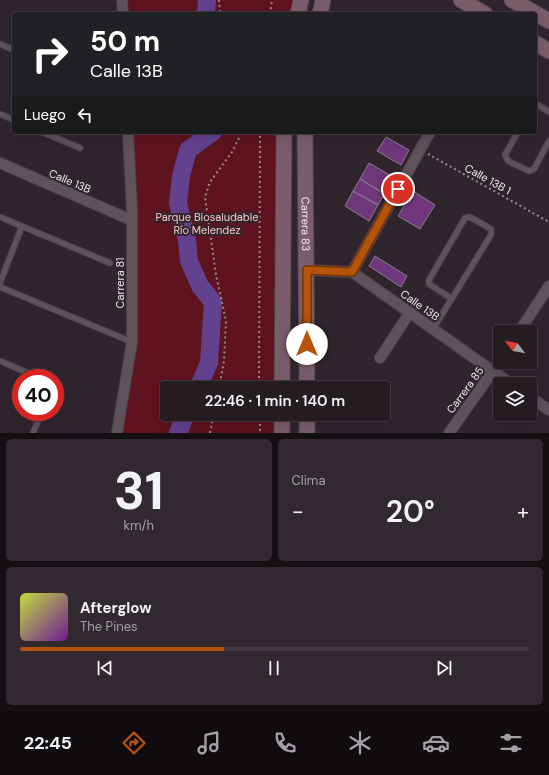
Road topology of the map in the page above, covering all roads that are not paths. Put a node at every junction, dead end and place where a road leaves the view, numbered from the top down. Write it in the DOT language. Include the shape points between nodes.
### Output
graph roads {
  1 [pos="122,0"];
  2 [pos="301,0"];
  3 [pos="323,0"];
  4 [pos="461,0"];
  5 [pos="514,1"];
  6 [pos="123,12"];
  7 [pos="298,12"];
  8 [pos="320,12"];
  9 [pos="482,12"];
  10 [pos="532,12"];
  11 [pos="537,15"];
  12 [pos="549,22"];
  13 [pos="0,44"];
  14 [pos="537,44"];
  15 [pos="12,49"];
  16 [pos="549,51"];
  17 [pos="537,105"];
  18 [pos="549,112"];
  19 [pos="0,114"];
  20 [pos="12,119"];
  21 [pos="47,134"];
  22 [pos="128,134"];
  23 [pos="284,134"];
  24 [pos="305,134"];
  25 [pos="429,134"];
  26 [pos="517,134"];
  27 [pos="549,141"];
  28 [pos="80,148"];
  29 [pos="0,163"];
  30 [pos="0,217"];
  31 [pos="131,220"];
  32 [pos="22,226"];
  33 [pos="110,263"];
  34 [pos="307,270"];
  35 [pos="352,272"];
  36 [pos="0,283"];
  37 [pos="549,286"];
  38 [pos="0,287"];
  39 [pos="452,299"];
  40 [pos="410,312"];
  41 [pos="524,325"];
  42 [pos="433,329"];
  43 [pos="132,342"];
  44 [pos="380,358"];
  45 [pos="0,361"];
  46 [pos="19,369"];
  47 [pos="495,369"];
  48 [pos="493,372"];
  49 [pos="500,377"];
  50 [pos="282,381"];
  51 [pos="307,381"];
  52 [pos="537,402"];
  53 [pos="549,410"];
  54 [pos="38,421"];
  55 [pos="282,421"];
  56 [pos="307,421"];
  57 [pos="33,433"];
  58 [pos="117,433"];
  59 [pos="282,433"];
  60 [pos="307,433"];
  61 [pos="449,433"];
  1 -- 6 [label="street"];
  2 -- 7 [label="street"];
  3 -- 8 [label="street"];
  4 -- 9 [label="street"];
  5 -- 10 [label="street"];
  11 -- 12 [label="street"];
  13 -- 15 [label="lane"];
  14 -- 16 [label="street"];
  17 -- 18 [label="lane"];
  19 -- 20 [label="lane"];
  21 -- 28 [label="lane"];
  22 -- 31 [label="street, Carrera 81"];
  23 -- 50 [label="street, Carrera 83"];
  24 -- 34 [label="street, Carrera 83"];
  25 -- 35 [label="street"];
  26 -- 27 [label="lane" via="505,155 508,161 529,171 534,169"];
  29 -- 31 [label="street, Calle 13B"];
  30 -- 32 [label="lane"];
  31 -- 43 [label="street, Carrera 81"];
  32 -- 33 [label="lane"];
  32 -- 36 [label="lane"];
  34 -- 35 [label="street"];
  34 -- 51 [label="street, Carrera 83"];
  35 -- 40 [label="street, Calle 13B"];
  37 -- 41 [label="street"];
  38 -- 43 [label="lane"];
  39 -- 39 [label="lane" via="491,235 491,229 470,217 465,218 429,280 429,284"];
  39 -- 42 [label="lane"];
  40 -- 42 [label="street, Calle 13B"];
  40 -- 44 [label="street"];
  42 -- 48 [label="street, Calle 13B"];
  43 -- 58 [label="street, Carrera 81"];
  45 -- 46 [label="lane"];
  47 -- 48 [label="street, Carrera 85"];
  48 -- 49 [label="street, Calle 13B"];
  48 -- 61 [label="street, Carrera 85"];
  52 -- 53 [label="street"];
  54 -- 57 [label="lane"];
  55 -- 59 [label="street"];
  56 -- 60 [label="street"];
}
